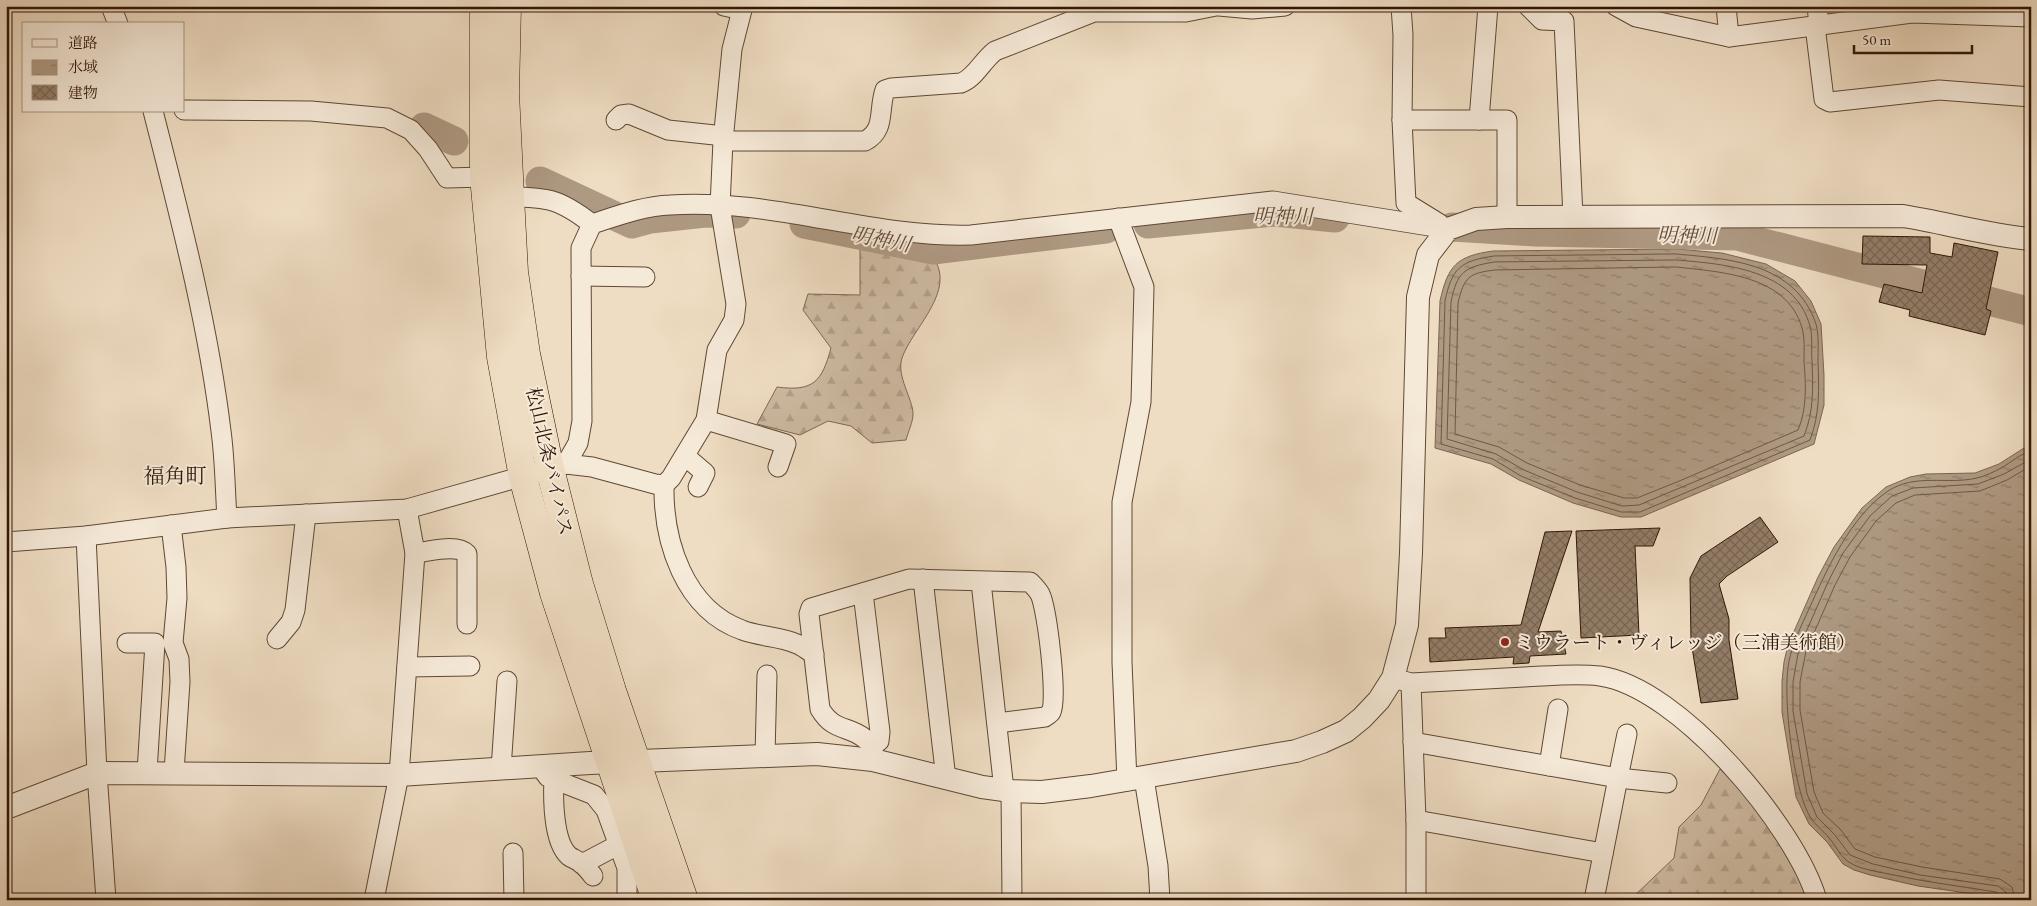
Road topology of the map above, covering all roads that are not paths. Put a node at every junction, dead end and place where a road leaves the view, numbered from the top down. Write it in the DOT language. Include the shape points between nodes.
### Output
graph roads {
  1 [pos="111,6"];
  2 [pos="484,6"];
  3 [pos="507,6"];
  4 [pos="1217,6"];
  5 [pos="1285,6"];
  6 [pos="1401,6"];
  7 [pos="1488,6"];
  8 [pos="1528,6"];
  9 [pos="1616,6"];
  10 [pos="1726,6"];
  11 [pos="1817,6"];
  12 [pos="737,7"];
  13 [pos="1094,9"];
  14 [pos="1912,10"];
  15 [pos="2006,11"];
  16 [pos="1635,12"];
  17 [pos="2031,17"];
  18 [pos="117,22"];
  19 [pos="1817,26"];
  20 [pos="1729,37"];
  21 [pos="2031,96"];
  22 [pos="185,110"];
  23 [pos="153,112"];
  24 [pos="616,120"];
  25 [pos="1402,120"];
  26 [pos="1479,120"];
  27 [pos="724,138"];
  28 [pos="484,178"];
  29 [pos="510,197"];
  30 [pos="720,206"];
  31 [pos="1508,217"];
  32 [pos="1573,217"];
  33 [pos="1118,218"];
  34 [pos="600,221"];
  35 [pos="1448,229"];
  36 [pos="2031,239"];
  37 [pos="581,276"];
  38 [pos="645,277"];
  39 [pos="706,420"];
  40 [pos="685,456"];
  41 [pos="558,466"];
  42 [pos="778,467"];
  43 [pos="523,477"];
  44 [pos="664,484"];
  45 [pos="698,487"];
  46 [pos="407,509"];
  47 [pos="306,514"];
  48 [pos="227,518"];
  49 [pos="171,525"];
  50 [pos="86,536"];
  51 [pos="6,542"];
  52 [pos="415,553"];
  53 [pos="922,579"];
  54 [pos="981,582"];
  55 [pos="863,593"];
  56 [pos="468,624"];
  57 [pos="277,639"];
  58 [pos="127,643"];
  59 [pos="814,654"];
  60 [pos="470,666"];
  61 [pos="407,667"];
  62 [pos="768,675"];
  63 [pos="506,680"];
  64 [pos="1402,680"];
  65 [pos="1558,709"];
  66 [pos="997,724"];
  67 [pos="1627,734"];
  68 [pos="1413,742"];
  69 [pos="873,753"];
  70 [pos="765,756"];
  71 [pos="623,761"];
  72 [pos="1548,766"];
  73 [pos="501,768"];
  74 [pos="147,772"];
  75 [pos="174,772"];
  76 [pos="546,772"];
  77 [pos="97,773"];
  78 [pos="399,775"];
  79 [pos="946,778"];
  80 [pos="1618,778"];
  81 [pos="1135,779"];
  82 [pos="1666,783"];
  83 [pos="1008,791"];
  84 [pos="6,808"];
  85 [pos="1416,820"];
  86 [pos="618,844"];
  87 [pos="513,853"];
  88 [pos="1603,853"];
  89 [pos="1421,899"];
  90 [pos="106,900"];
  91 [pos="374,900"];
  92 [pos="514,900"];
  93 [pos="627,900"];
  94 [pos="656,900"];
  95 [pos="684,900"];
  96 [pos="1012,900"];
  97 [pos="1160,900"];
  98 [pos="1594,900"];
  99 [pos="1817,900"];
  1 -- 18 [label="street"];
  2 -- 28 [label="highway, 松山北条バイパス"];
  3 -- 29 [label="highway, 松山北条バイパス" via="505,92"];
  4 -- 5 [label="street" via="1252,9"];
  4 -- 13 [label="street" via="1186,12"];
  6 -- 25 [label="street"];
  7 -- 26 [label="street"];
  8 -- 32 [label="street" via="1542,20 1564,21"];
  9 -- 16 [label="street"];
  10 -- 20 [label="street"];
  11 -- 19 [label="street"];
  12 -- 27 [label="street"];
  13 -- 27 [label="street" via="995,51 970,80 885,90 875,136 865,141"];
  14 -- 15 [label="street"];
  14 -- 19 [label="street"];
  15 -- 17 [label="street"];
  16 -- 20 [label="street"];
  19 -- 20 [label="street"];
  19 -- 21 [label="street" via="1824,99 1830,102 1939,90"];
  22 -- 28 [label="street" via="311,111 388,118 411,130 447,178"];
  23 -- 48 [label="street" via="189,253 210,358 221,432"];
  24 -- 27 [label="street" via="629,114 668,130"];
  25 -- 26 [label="street"];
  25 -- 35 [label="street" via="1406,203"];
  26 -- 31 [label="street" via="1508,120"];
  27 -- 30 [label="street"];
  28 -- 43 [label="highway, 松山北条バイパス" via="501,357"];
  29 -- 34 [label="street" via="553,200"];
  29 -- 41 [label="highway, 松山北条バイパス" via="514,272 526,354"];
  30 -- 33 [label="street" via="762,208 939,236"];
  30 -- 34 [label="street" via="669,205"];
  30 -- 39 [label="street" via="736,304 734,320 717,350"];
  31 -- 32 [label="street"];
  31 -- 35 [label="street" via="1476,219"];
  32 -- 36 [label="street" via="1903,216"];
  33 -- 35 [label="street" via="1273,201"];
  33 -- 81 [label="street" via="1144,287 1142,402 1122,502 1122,662"];
  34 -- 37 [label="street" via="581,248"];
  35 -- 64 [label="street" via="1428,255 1418,298 1411,553"];
  37 -- 38 [label="street"];
  37 -- 41 [label="street" via="582,421 578,443"];
  39 -- 40 [label="street"];
  39 -- 42 [label="street" via="786,444"];
  40 -- 44 [label="street"];
  40 -- 45 [label="street" via="705,473"];
  41 -- 43 [label="street"];
  41 -- 44 [label="street" via="592,468"];
  41 -- 71 [label="highway, 松山北条バイパス" via="579,584 612,691"];
  43 -- 46 [label="street"];
  43 -- 71 [label="highway, 松山北条バイパス" via="554,593"];
  44 -- 59 [label="street" via="668,537 688,586 702,604 739,629 756,636 798,644"];
  46 -- 47 [label="street"];
  46 -- 52 [label="street"];
  47 -- 48 [label="street"];
  47 -- 57 [label="street" via="295,610 291,622"];
  48 -- 49 [label="street"];
  49 -- 50 [label="street"];
  49 -- 75 [label="street" via="177,598 173,643 179,659 180,682"];
  50 -- 51 [label="street"];
  50 -- 77 [label="street"];
  52 -- 56 [label="street" via="455,549 468,554"];
  52 -- 61 [label="street"];
  53 -- 54 [label="street"];
  53 -- 55 [label="street" via="909,579"];
  53 -- 79 [label="street"];
  54 -- 66 [label="street"];
  54 -- 66 [label="street" via="1021,581 1030,582 1035,587 1046,621 1053,682 1053,704 1045,717"];
  55 -- 59 [label="street" via="811,608"];
  55 -- 69 [label="street" via="880,732"];
  58 -- 74 [label="street" via="155,643"];
  59 -- 69 [label="street" via="820,709 837,727 863,737"];
  60 -- 61 [label="street"];
  61 -- 78 [label="street"];
  62 -- 70 [label="street"];
  63 -- 73 [label="street"];
  64 -- 68 [label="street"];
  64 -- 81 [label="street" via="1362,718 1322,742 1269,757"];
  64 -- 99 [label="street" via="1591,676 1622,681 1641,689 1690,726 1752,789 1799,857"];
  65 -- 72 [label="street"];
  66 -- 83 [label="street"];
  67 -- 80 [label="street"];
  68 -- 72 [label="street"];
  68 -- 85 [label="street"];
  69 -- 70 [label="street"];
  69 -- 79 [label="street"];
  70 -- 71 [label="street"];
  71 -- 76 [label="street"];
  71 -- 94 [label="highway, 松山北条バイパス"];
  71 -- 95 [label="highway, 松山北条バイパス"];
  72 -- 80 [label="street"];
  73 -- 76 [label="street"];
  73 -- 78 [label="street"];
  74 -- 75 [label="street"];
  74 -- 77 [label="street"];
  75 -- 78 [label="street"];
  76 -- 86 [label="street" via="594,795 606,810"];
  76 -- 86 [label="street" via="558,834 568,855 588,870"];
  77 -- 84 [label="street"];
  77 -- 90 [label="street"];
  78 -- 91 [label="street"];
  79 -- 83 [label="street"];
  80 -- 82 [label="street"];
  80 -- 88 [label="street"];
  81 -- 83 [label="street" via="1042,792"];
  81 -- 97 [label="street" via="1158,866"];
  83 -- 96 [label="street"];
  85 -- 88 [label="street"];
  85 -- 89 [label="street"];
  86 -- 93 [label="street" via="627,868"];
  87 -- 92 [label="street"];
  88 -- 98 [label="street"];
}
